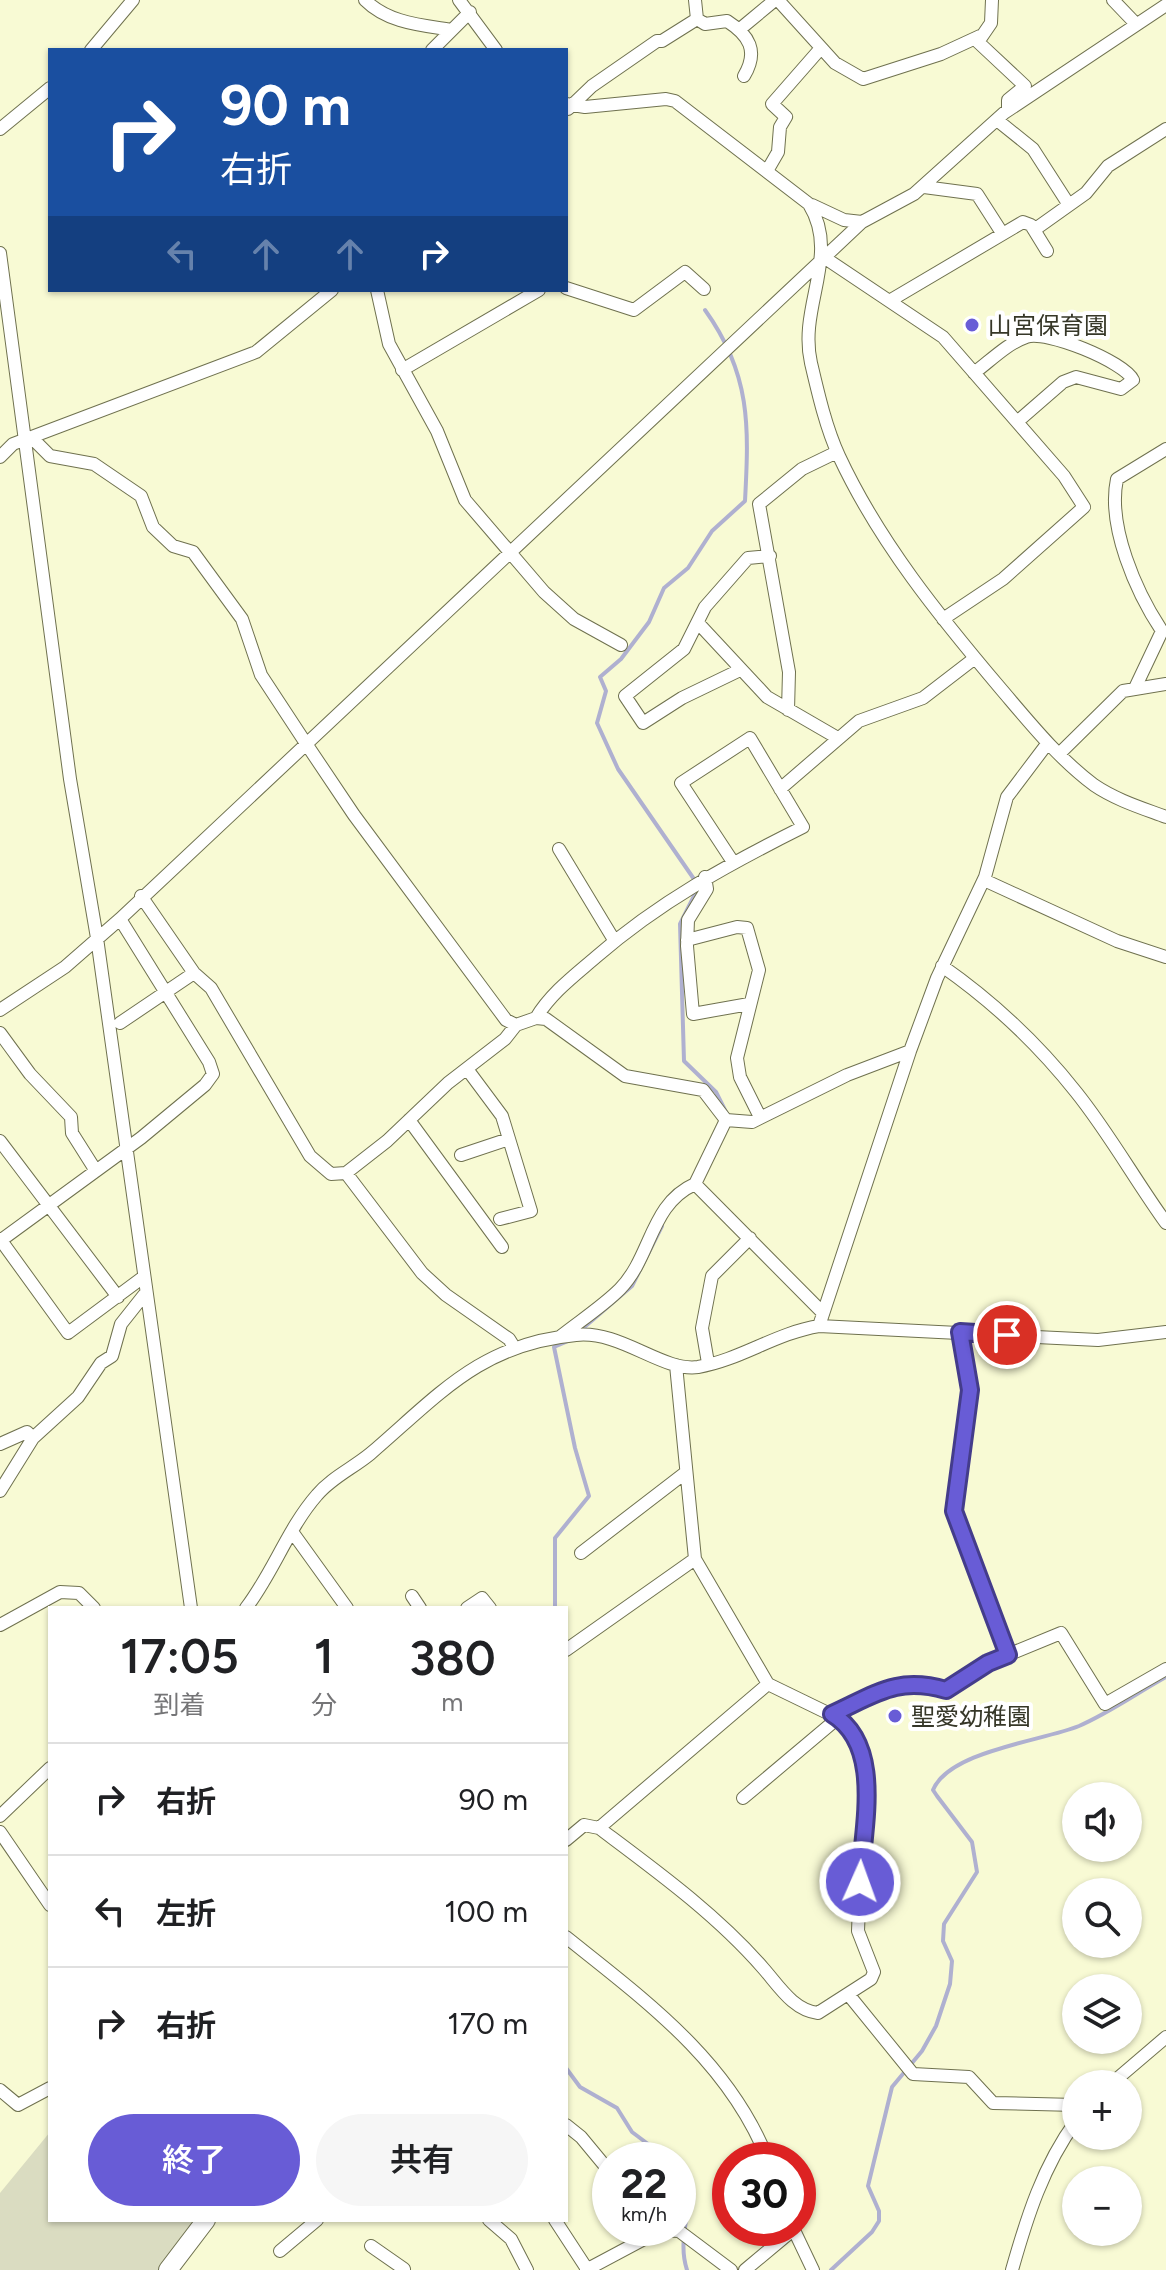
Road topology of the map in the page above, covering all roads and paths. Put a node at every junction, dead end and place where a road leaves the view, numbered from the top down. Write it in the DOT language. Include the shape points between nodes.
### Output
graph roads {
  1 [pos="133,0"];
  2 [pos="365,0"];
  3 [pos="459,0"];
  4 [pos="695,0"];
  5 [pos="776,0"];
  6 [pos="992,0"];
  7 [pos="1113,0"];
  8 [pos="1166,5"];
  9 [pos="470,12"];
  10 [pos="697,19"];
  11 [pos="1136,24"];
  12 [pos="740,29"];
  13 [pos="452,30"];
  14 [pos="980,36"];
  15 [pos="93,48"];
  16 [pos="434,48"];
  17 [pos="495,48"];
  18 [pos="821,48"];
  19 [pos="744,76"];
  20 [pos="48,90"];
  21 [pos="568,106"];
  22 [pos="568,107"];
  23 [pos="1008,110"];
  24 [pos="997,120"];
  25 [pos="0,129"];
  26 [pos="1166,129"];
  27 [pos="767,171"];
  28 [pos="924,187"];
  29 [pos="809,204"];
  30 [pos="1069,205"];
  31 [pos="862,222"];
  32 [pos="1034,230"];
  33 [pos="1002,233"];
  34 [pos="1047,251"];
  35 [pos="0,253"];
  36 [pos="822,261"];
  37 [pos="568,289"];
  38 [pos="704,289"];
  39 [pos="330,292"];
  40 [pos="377,292"];
  41 [pos="536,292"];
  42 [pos="891,300"];
  43 [pos="402,370"];
  44 [pos="974,373"];
  45 [pos="1017,422"];
  46 [pos="29,438"];
  47 [pos="1166,449"];
  48 [pos="837,452"];
  49 [pos="0,457"];
  50 [pos="510,550"];
  51 [pos="770,556"];
  52 [pos="943,619"];
  53 [pos="699,624"];
  54 [pos="621,645"];
  55 [pos="975,658"];
  56 [pos="740,670"];
  57 [pos="1166,684"];
  58 [pos="1135,688"];
  59 [pos="788,710"];
  60 [pos="836,737"];
  61 [pos="305,742"];
  62 [pos="1047,744"];
  63 [pos="1059,754"];
  64 [pos="780,789"];
  65 [pos="1166,817"];
  66 [pos="559,849"];
  67 [pos="733,862"];
  68 [pos="705,877"];
  69 [pos="984,880"];
  70 [pos="141,896"];
  71 [pos="120,919"];
  72 [pos="97,938"];
  73 [pos="614,940"];
  74 [pos="687,940"];
  75 [pos="1166,957"];
  76 [pos="942,966"];
  77 [pos="194,973"];
  78 [pos="166,993"];
  79 [pos="749,1004"];
  80 [pos="0,1010"];
  81 [pos="536,1018"];
  82 [pos="120,1023"];
  83 [pos="516,1025"];
  84 [pos="0,1033"];
  85 [pos="910,1051"];
  86 [pos="467,1069"];
  87 [pos="760,1117"];
  88 [pos="409,1120"];
  89 [pos="726,1120"];
  90 [pos="509,1139"];
  91 [pos="0,1141"];
  92 [pos="125,1150"];
  93 [pos="461,1155"];
  94 [pos="96,1171"];
  95 [pos="346,1173"];
  96 [pos="695,1184"];
  97 [pos="48,1206"];
  98 [pos="500,1219"];
  99 [pos="1166,1223"];
  100 [pos="750,1238"];
  101 [pos="0,1240"];
  102 [pos="502,1247"];
  103 [pos="142,1278"];
  104 [pos="144,1295"];
  105 [pos="118,1297"];
  106 [pos="822,1312"];
  107 [pos="819,1326"];
  108 [pos="960,1332"];
  109 [pos="1166,1332"];
  110 [pos="559,1338"];
  111 [pos="514,1347"];
  112 [pos="708,1363"];
  113 [pos="676,1365"];
  114 [pos="33,1438"];
  115 [pos="0,1444"];
  116 [pos="685,1473"];
  117 [pos="0,1491"];
  118 [pos="293,1533"];
  119 [pos="581,1553"];
  120 [pos="695,1559"];
  121 [pos="412,1596"];
  122 [pos="92,1606"];
  123 [pos="191,1606"];
  124 [pos="247,1606"];
  125 [pos="346,1606"];
  126 [pos="419,1606"];
  127 [pos="470,1606"];
  128 [pos="488,1606"];
  129 [pos="0,1625"];
  130 [pos="568,1649"];
  131 [pos="1008,1655"];
  132 [pos="1166,1669"];
  133 [pos="768,1684"];
  134 [pos="835,1716"];
  135 [pos="48,1770"];
  136 [pos="0,1795"];
  137 [pos="743,1798"];
  138 [pos="4,1812"];
  139 [pos="599,1828"];
  140 [pos="0,1832"];
  141 [pos="568,1838"];
  142 [pos="48,1902"];
  143 [pos="568,1939"];
  144 [pos="848,1994"];
  145 [pos="1166,2037"];
  146 [pos="1127,2070"];
  147 [pos="48,2089"];
  148 [pos="0,2090"];
  149 [pos="1062,2105"];
  150 [pos="570,2128"];
  151 [pos="760,2142"];
  152 [pos="1062,2143"];
  153 [pos="592,2152"];
  154 [pos="204,2222"];
  155 [pos="315,2222"];
  156 [pos="491,2222"];
  157 [pos="556,2222"];
  158 [pos="696,2245"];
  159 [pos="371,2246"];
  160 [pos="629,2246"];
  161 [pos="773,2246"];
  162 [pos="801,2246"];
  163 [pos="280,2251"];
  164 [pos="404,2269"];
  165 [pos="168,2270"];
  166 [pos="527,2270"];
  167 [pos="586,2270"];
  168 [pos="731,2270"];
  169 [pos="745,2270"];
  170 [pos="813,2270"];
  171 [pos="1012,2270"];
  1 -- 15 [label="street"];
  2 -- 13 [label="street" via="402,22"];
  3 -- 9 [label="street"];
  4 -- 10 [label="street"];
  5 -- 12 [label="street"];
  5 -- 18 [label="street"];
  6 -- 14 [label="street" via="991,23"];
  7 -- 11 [label="street"];
  8 -- 11 [label="street"];
  9 -- 13 [label="street"];
  9 -- 17 [label="street"];
  10 -- 12 [label="street" via="705,24 727,21"];
  10 -- 21 [label="street" via="657,41"];
  11 -- 23 [label="street"];
  12 -- 19 [label="street" via="751,43 753,58"];
  13 -- 16 [label="street"];
  14 -- 18 [label="street" via="863,79"];
  14 -- 23 [label="street" via="980,47 1025,86 1008,100"];
  18 -- 27 [label="street" via="772,104 786,117 778,152"];
  20 -- 25 [label="street"];
  22 -- 27 [label="street" via="675,101"];
  23 -- 24 [label="street"];
  24 -- 28 [label="street"];
  24 -- 30 [label="street" via="1033,149"];
  26 -- 30 [label="street" via="1108,166 1097,184"];
  27 -- 29 [label="street"];
  28 -- 31 [label="street"];
  28 -- 33 [label="street" via="977,194"];
  29 -- 31 [label="street"];
  29 -- 36 [label="street" via="819,219"];
  30 -- 32 [label="street"];
  31 -- 36 [label="street"];
  32 -- 33 [label="street" via="1023,222"];
  32 -- 34 [label="street"];
  33 -- 42 [label="street"];
  35 -- 46 [label="street"];
  36 -- 42 [label="street"];
  36 -- 48 [label="street" via="812,303 811,360"];
  36 -- 50 [label="street"];
  37 -- 38 [label="street" via="634,310 685,272"];
  39 -- 46 [label="street" via="256,352"];
  40 -- 43 [label="street" via="389,344"];
  41 -- 43 [label="street"];
  42 -- 44 [label="street" via="943,337"];
  43 -- 50 [label="street" via="437,431 465,500"];
  44 -- 45 [label="street"];
  44 -- 45 [label="street" via="1034,335 1079,347 1123,368 1133,380 1121,389 1076,377"];
  45 -- 52 [label="street" via="1084,507 1003,579"];
  46 -- 49 [label="street"];
  46 -- 61 [label="street" via="50,456 94,464 141,496 153,527 173,546 193,552 242,619 261,675"];
  46 -- 72 [label="street" via="70,779"];
  47 -- 58 [label="street" via="1117,479 1114,494 1118,537 1145,606 1162,631"];
  48 -- 51 [label="street" via="802,469 759,504"];
  48 -- 52 [label="street" via="882,534"];
  50 -- 54 [label="street" via="574,619"];
  50 -- 61 [label="street"];
  51 -- 53 [label="street" via="748,558 705,607"];
  51 -- 59 [label="street" via="789,672"];
  52 -- 55 [label="street"];
  53 -- 56 [label="street"];
  53 -- 56 [label="street" via="684,649 625,696 643,723"];
  55 -- 60 [label="street" via="923,698 859,721"];
  55 -- 62 [label="street"];
  56 -- 59 [label="street"];
  57 -- 58 [label="street"];
  58 -- 63 [label="street" via="1123,691"];
  59 -- 60 [label="street"];
  60 -- 64 [label="street"];
  61 -- 70 [label="street"];
  61 -- 83 [label="street" via="489,999"];
  62 -- 63 [label="street"];
  62 -- 69 [label="street" via="1007,797"];
  63 -- 65 [label="street" via="1094,785"];
  64 -- 67 [label="street" via="803,827"];
  64 -- 67 [label="street" via="750,738 681,783"];
  66 -- 73 [label="street"];
  67 -- 68 [label="street"];
  68 -- 73 [label="street"];
  68 -- 74 [label="street" via="707,889 688,920"];
  69 -- 75 [label="street" via="1117,941"];
  69 -- 76 [label="street"];
  70 -- 71 [label="street"];
  70 -- 77 [label="street"];
  71 -- 72 [label="street"];
  71 -- 78 [label="street"];
  72 -- 80 [label="street" via="65,967"];
  72 -- 92 [label="street"];
  73 -- 81 [label="street" via="547,1000"];
  74 -- 79 [label="street" via="693,1014"];
  74 -- 79 [label="street" via="747,928 759,970"];
  76 -- 85 [label="street"];
  76 -- 99 [label="street" via="972,987 1050,1062 1099,1123"];
  77 -- 78 [label="street"];
  77 -- 95 [label="street" via="211,988 310,1156 331,1174"];
  78 -- 82 [label="street"];
  78 -- 92 [label="street" via="213,1074"];
  79 -- 87 [label="street" via="737,1058 740,1077"];
  81 -- 83 [label="street"];
  81 -- 89 [label="street" via="546,1019 625,1076 703,1090"];
  83 -- 86 [label="street"];
  84 -- 94 [label="street" via="71,1117 72,1133"];
  85 -- 87 [label="street"];
  85 -- 106 [label="street"];
  86 -- 88 [label="street"];
  86 -- 90 [label="street" via="502,1116"];
  87 -- 89 [label="street" via="739,1123"];
  88 -- 95 [label="street"];
  88 -- 102 [label="street"];
  89 -- 96 [label="street"];
  90 -- 93 [label="street"];
  90 -- 98 [label="street" via="531,1211"];
  91 -- 97 [label="street"];
  92 -- 94 [label="street"];
  92 -- 103 [label="street"];
  94 -- 97 [label="street"];
  95 -- 111 [label="street" via="422,1273"];
  96 -- 100 [label="street"];
  96 -- 110 [label="street" via="666,1204 621,1289"];
  97 -- 101 [label="street"];
  97 -- 105 [label="street"];
  100 -- 106 [label="street"];
  100 -- 112 [label="street" via="712,1276 702,1328"];
  101 -- 105 [label="street" via="68,1333"];
  103 -- 104 [label="street"];
  103 -- 105 [label="street"];
  104 -- 114 [label="street" via="121,1324 112,1356"];
  104 -- 123 [label="street"];
  106 -- 107 [label="street"];
  107 -- 108 [label="street"];
  107 -- 112 [label="street" via="789,1331"];
  108 -- 109 [label="street" via="1098,1340"];
  108 -- 131 [label="street" via="970,1390 954,1511"];
  110 -- 111 [label="street"];
  110 -- 113 [label="street" via="613,1338"];
  111 -- 118 [label="street" via="472,1368 326,1486"];
  112 -- 113 [label="street"];
  113 -- 116 [label="street"];
  114 -- 115 [label="street" via="27,1432"];
  114 -- 117 [label="street"];
  116 -- 119 [label="street"];
  116 -- 120 [label="street"];
  118 -- 124 [label="street"];
  118 -- 125 [label="street"];
  120 -- 130 [label="street"];
  120 -- 133 [label="street"];
  121 -- 126 [label="street"];
  122 -- 129 [label="street" via="79,1593 60,1592"];
  127 -- 128 [label="street" via="482,1598"];
  131 -- 132 [label="street" via="1061,1633 1105,1704"];
  131 -- 134 [label="street" via="946,1690 918,1682 900,1684"];
  133 -- 134 [label="street"];
  133 -- 139 [label="street"];
  134 -- 137 [label="street"];
  134 -- 144 [label="street" via="858,1740 865,1773 858,1931 874,1972"];
  135 -- 138 [label="street"];
  136 -- 138 [label="street"];
  139 -- 141 [label="street" via="584,1825"];
  139 -- 144 [label="street" via="658,1869 740,1942 797,2006 818,2013"];
  140 -- 142 [label="street"];
  143 -- 151 [label="street" via="695,2044"];
  144 -- 149 [label="street" via="913,2074 969,2077 993,2103"];
  145 -- 146 [label="street"];
  147 -- 148 [label="street" via="18,2105"];
  150 -- 153 [label="street"];
  152 -- 171 [label="street" via="1035,2194"];
  154 -- 165 [label="street"];
  155 -- 163 [label="street"];
  156 -- 166 [label="street" via="511,2239"];
  157 -- 167 [label="street"];
  158 -- 168 [label="street"];
  159 -- 164 [label="street"];
  160 -- 167 [label="street"];
  161 -- 169 [label="street"];
  162 -- 170 [label="street"];
}
